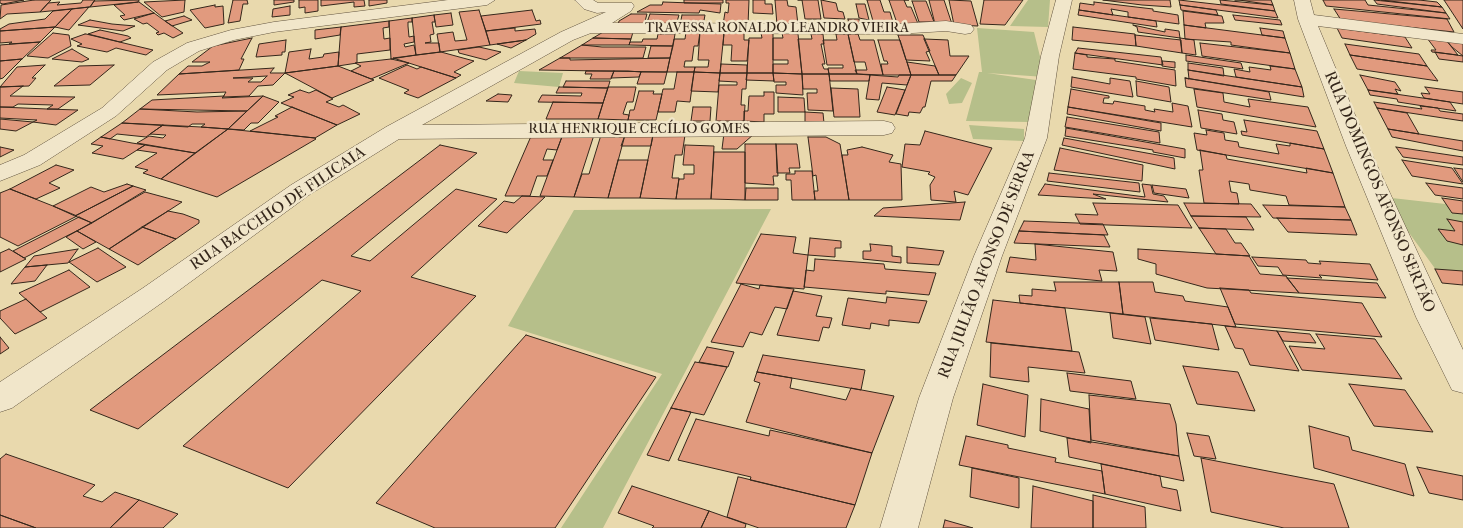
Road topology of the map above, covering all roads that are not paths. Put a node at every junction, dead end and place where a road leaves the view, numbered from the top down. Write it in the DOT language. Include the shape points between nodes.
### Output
graph roads {
  1 [pos="488,0"];
  2 [pos="565,0"];
  3 [pos="1064,0"];
  4 [pos="586,3"];
  5 [pos="632,3"];
  6 [pos="1305,10"];
  7 [pos="965,29"];
  8 [pos="578,32"];
  9 [pos="1463,39"];
  10 [pos="884,128"];
  11 [pos="394,132"];
  12 [pos="0,174"];
  13 [pos="1463,381"];
  14 [pos="0,399"];
  15 [pos="900,528"];
  1 -- 12 [label="street" via="274,27 231,35 193,47 160,66 109,112 32,160"];
  2 -- 4 [label="street"];
  3 -- 15 [label="street, RUA JULIÃO AFONSO DE SERRA" via="1050,56 1036,138 936,398"];
  4 -- 5 [label="street" via="606,9"];
  4 -- 8 [label="street, RUA BACCHIO DE FILICAIA"];
  5 -- 8 [label="street, RUA BACCHIO DE FILICAIA"];
  6 -- 9 [label="street"];
  6 -- 13 [label="street, RUA DOMINGOS AFONSO SERTÃO" via="1357,146 1431,317"];
  7 -- 8 [label="street, TRAVESSA RONALDO LEANDRO VIEIRA" via="946,26 896,30"];
  8 -- 11 [label="street, RUA BACCHIO DE FILICAIA"];
  10 -- 11 [label="street, RUA HENRIQUE CECÍLIO GOMES"];
  11 -- 14 [label="street, RUA BACCHIO DE FILICAIA" via="300,190"];
}
